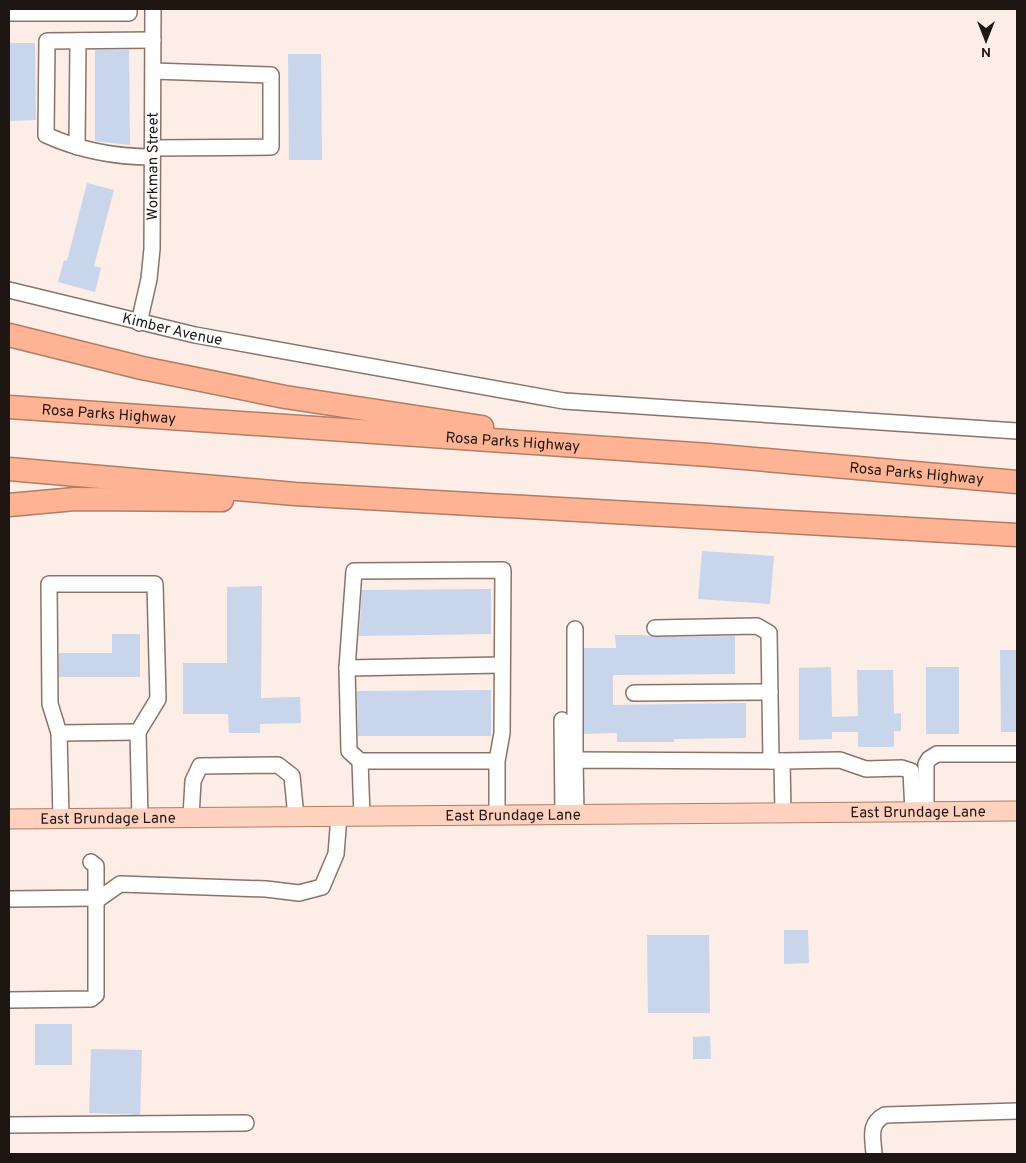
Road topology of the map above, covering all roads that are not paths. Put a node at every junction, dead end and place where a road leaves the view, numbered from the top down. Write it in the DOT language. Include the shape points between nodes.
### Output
graph roads {
  1 [pos="129,9"];
  2 [pos="153,9"];
  3 [pos="9,13"];
  4 [pos="153,40"];
  5 [pos="78,41"];
  6 [pos="153,72"];
  7 [pos="77,147"];
  8 [pos="153,153"];
  9 [pos="9,290"];
  10 [pos="139,323"];
  11 [pos="9,335"];
  12 [pos="9,408"];
  13 [pos="1017,431"];
  14 [pos="555,445"];
  15 [pos="9,469"];
  16 [pos="1017,482"];
  17 [pos="295,494"];
  18 [pos="9,504"];
  19 [pos="1017,535"];
  20 [pos="655,628"];
  21 [pos="575,629"];
  22 [pos="501,665"];
  23 [pos="347,668"];
  24 [pos="770,692"];
  25 [pos="634,693"];
  26 [pos="562,720"];
  27 [pos="138,732"];
  28 [pos="59,733"];
  29 [pos="1017,754"];
  30 [pos="575,760"];
  31 [pos="497,761"];
  32 [pos="776,761"];
  33 [pos="360,762"];
  34 [pos="1017,811"];
  35 [pos="920,812"];
  36 [pos="783,813"];
  37 [pos="569,814"];
  38 [pos="497,815"];
  39 [pos="296,816"];
  40 [pos="339,816"];
  41 [pos="362,816"];
  42 [pos="191,817"];
  43 [pos="61,818"];
  44 [pos="140,818"];
  45 [pos="9,819"];
  46 [pos="91,862"];
  47 [pos="9,899"];
  48 [pos="96,899"];
  49 [pos="9,1000"];
  50 [pos="1017,1111"];
  51 [pos="246,1123"];
  52 [pos="9,1124"];
  53 [pos="874,1154"];
  1 -- 3 [label="street" via="129,13"];
  2 -- 4 [label="street, Workman Street"];
  4 -- 5 [label="street"];
  4 -- 6 [label="street, Workman Street"];
  5 -- 7 [label="street"];
  5 -- 7 [label="street" via="47,41 46,135"];
  6 -- 8 [label="street, Workman Street"];
  6 -- 8 [label="street" via="271,75 271,147"];
  7 -- 8 [label="street" via="132,157"];
  8 -- 10 [label="street, Workman Street" via="152,249"];
  9 -- 10 [label="street, Kimber Avenue"];
  10 -- 13 [label="street, Kimber Avenue" via="336,362 564,401"];
  11 -- 14 [label="highway" via="190,378 285,397 503,430"];
  12 -- 14 [label="highway, Rosa Parks Highway"];
  14 -- 16 [label="highway, Rosa Parks Highway"];
  15 -- 17 [label="highway"];
  17 -- 18 [label="highway" via="239,500 104,499"];
  17 -- 19 [label="highway"];
  20 -- 24 [label="street" via="757,626 769,633"];
  21 -- 30 [label="street"];
  22 -- 23 [label="street"];
  22 -- 23 [label="street" via="503,570 354,571"];
  22 -- 31 [label="street" via="502,733"];
  23 -- 33 [label="street" via="349,751"];
  24 -- 25 [label="street"];
  24 -- 32 [label="street"];
  26 -- 37 [label="street"];
  27 -- 28 [label="street"];
  27 -- 28 [label="street" via="158,699 156,584 49,584 50,704"];
  27 -- 44 [label="street"];
  28 -- 43 [label="street"];
  29 -- 35 [label="street" via="937,754 928,759"];
  30 -- 32 [label="street"];
  30 -- 37 [label="street"];
  31 -- 33 [label="street"];
  31 -- 38 [label="street"];
  32 -- 35 [label="street" via="840,760 866,769 907,769 912,771"];
  32 -- 36 [label="street"];
  33 -- 41 [label="street"];
  34 -- 35 [label="main road, East Brundage Lane"];
  35 -- 36 [label="main road, East Brundage Lane"];
  36 -- 37 [label="main road, East Brundage Lane"];
  37 -- 38 [label="main road, East Brundage Lane"];
  38 -- 41 [label="main road, East Brundage Lane"];
  39 -- 40 [label="main road, East Brundage Lane"];
  39 -- 42 [label="main road, East Brundage Lane"];
  39 -- 42 [label="street" via="292,776 278,764 200,766 193,781"];
  40 -- 41 [label="main road, East Brundage Lane"];
  40 -- 48 [label="street" via="336,854 322,887 299,892 120,884"];
  42 -- 44 [label="main road, East Brundage Lane"];
  43 -- 44 [label="main road, East Brundage Lane"];
  43 -- 45 [label="main road, East Brundage Lane"];
  46 -- 48 [label="street" via="96,866"];
  47 -- 48 [label="street"];
  48 -- 49 [label="street" via="96,995 91,999"];
  50 -- 53 [label="street" via="885,1115 873,1125"];
  51 -- 52 [label="street"];
}
